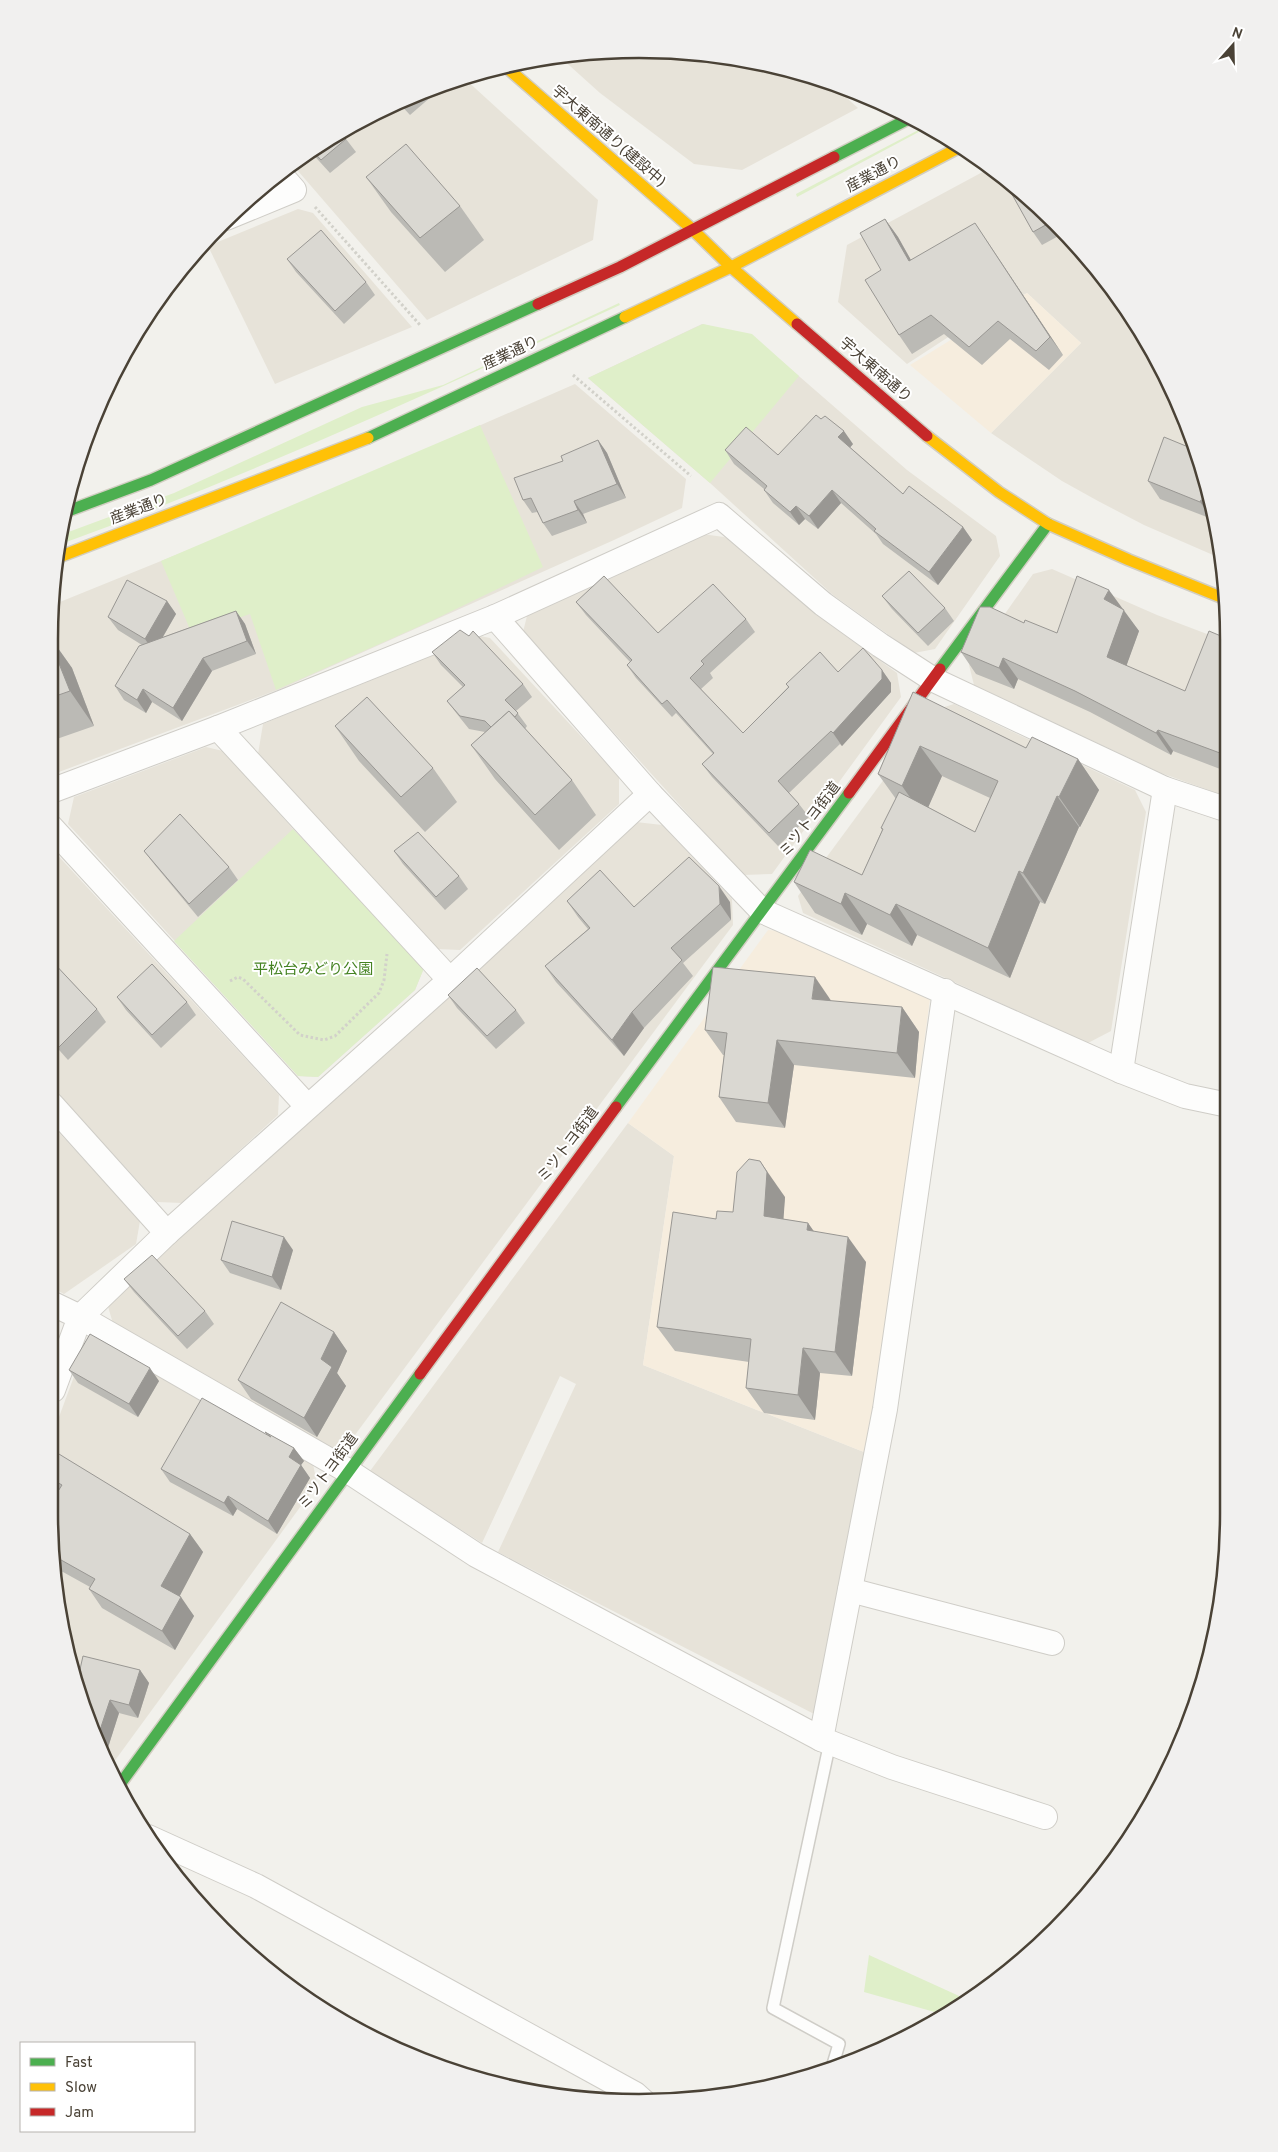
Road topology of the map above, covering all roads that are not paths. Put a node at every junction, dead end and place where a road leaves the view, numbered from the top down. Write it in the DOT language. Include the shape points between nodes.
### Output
graph roads {
  1 [pos="512,72"];
  2 [pos="904,121"];
  3 [pos="954,150"];
  4 [pos="287,182"];
  5 [pos="263,196"];
  6 [pos="692,229"];
  7 [pos="731,267"];
  8 [pos="73,509"];
  9 [pos="1048,524"];
  10 [pos="63,555"];
  11 [pos="1219,596"];
  12 [pos="495,617"];
  13 [pos="934,680"];
  14 [pos="218,728"];
  15 [pos="58,788"];
  16 [pos="1165,789"];
  17 [pos="650,794"];
  18 [pos="1220,807"];
  19 [pos="58,836"];
  20 [pos="762,911"];
  21 [pos="450,980"];
  22 [pos="945,991"];
  23 [pos="1121,1071"];
  24 [pos="1220,1103"];
  25 [pos="308,1106"];
  26 [pos="58,1112"];
  27 [pos="168,1233"];
  28 [pos="58,1306"];
  29 [pos="80,1317"];
  30 [pos="58,1376"];
  31 [pos="348,1471"];
  32 [pos="850,1590"];
  33 [pos="1052,1643"];
  34 [pos="825,1741"];
  35 [pos="123,1781"];
  36 [pos="1045,1817"];
  37 [pos="161,1843"];
  38 [pos="834,2061"];
  39 [pos="635,2094"];
  1 -- 6 [label="street, 宇大東南通り(建設中)"];
  2 -- 6 [label="street, 産業通り"];
  3 -- 7 [label="street, 産業通り"];
  4 -- 5 [label="street"];
  6 -- 7 [label="street, 宇大東南通り"];
  6 -- 8 [label="street, 産業通り" via="620,267 151,480"];
  7 -- 9 [label="street, 宇大東南通り" via="941,448"];
  7 -- 10 [label="street, 産業通り" via="367,439"];
  9 -- 11 [label="street, 宇大東南通り"];
  9 -- 13 [label="street, ミツトヨ街道"];
  12 -- 13 [label="street" via="719,515 823,604"];
  12 -- 14 [label="street"];
  12 -- 17 [label="street"];
  13 -- 16 [label="street"];
  13 -- 20 [label="street, ミツトヨ街道"];
  14 -- 15 [label="street"];
  14 -- 21 [label="street"];
  16 -- 18 [label="street"];
  16 -- 23 [label="street"];
  17 -- 20 [label="street"];
  17 -- 21 [label="street"];
  19 -- 25 [label="street"];
  20 -- 22 [label="street"];
  20 -- 31 [label="street, ミツトヨ街道"];
  21 -- 25 [label="street"];
  22 -- 23 [label="street"];
  22 -- 32 [label="street" via="885,1408"];
  23 -- 24 [label="street" via="1185,1096"];
  25 -- 27 [label="street"];
  26 -- 27 [label="street"];
  27 -- 29 [label="street"];
  28 -- 29 [label="street"];
  29 -- 30 [label="street"];
  29 -- 31 [label="street"];
  31 -- 34 [label="street" via="476,1555"];
  31 -- 35 [label="street, ミツトヨ街道"];
  32 -- 33 [label="street"];
  32 -- 34 [label="street"];
  34 -- 36 [label="street" via="892,1767"];
  34 -- 38 [label="lane" via="773,2008 839,2044"];
  37 -- 39 [label="street" via="256,1886"];
}
